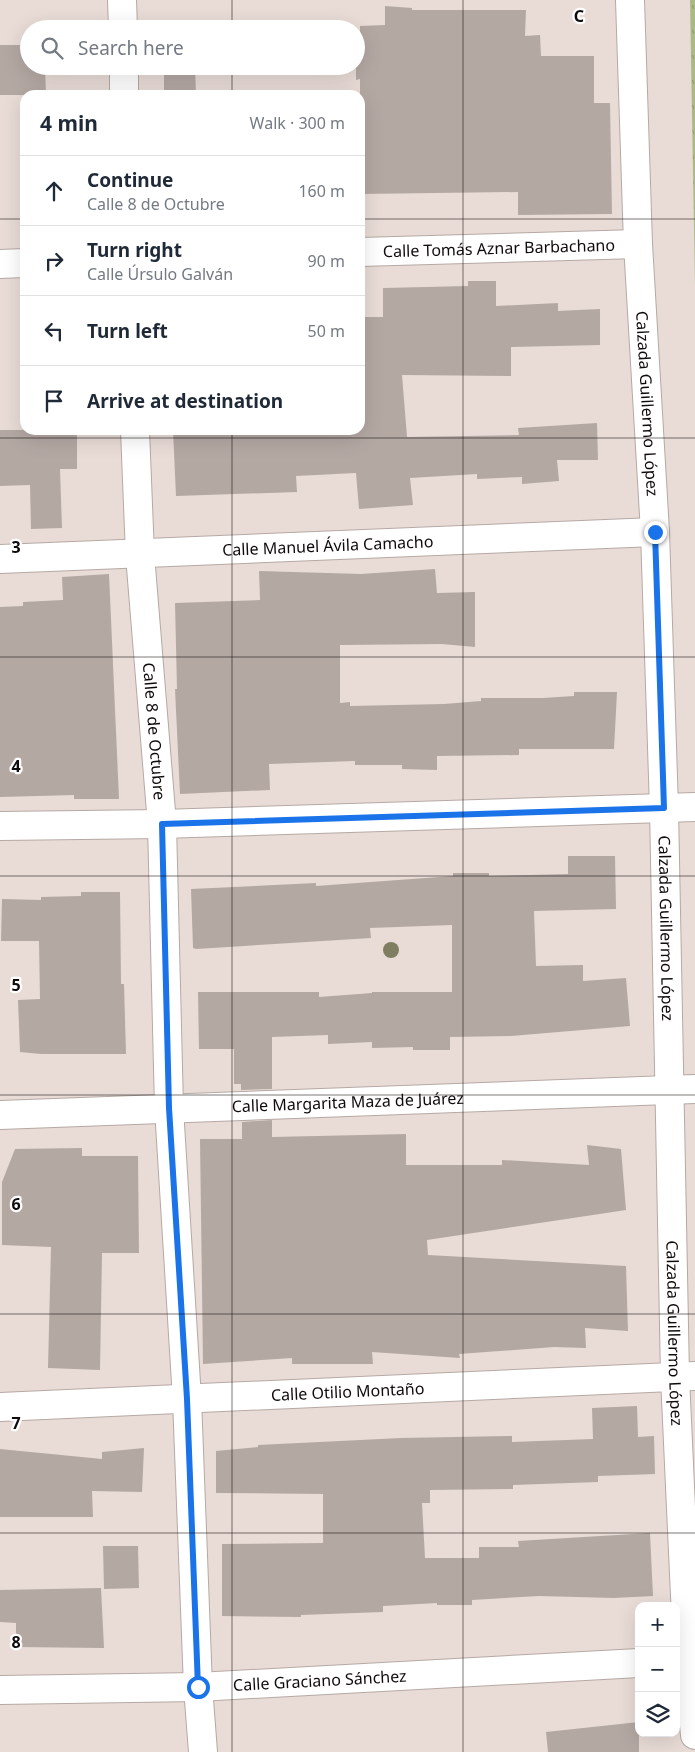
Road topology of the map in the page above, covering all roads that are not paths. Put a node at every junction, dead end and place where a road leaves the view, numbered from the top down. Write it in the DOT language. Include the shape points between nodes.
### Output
graph roads {
  1 [pos="122,0"];
  2 [pos="630,0"];
  3 [pos="122,20"];
  4 [pos="124,75"];
  5 [pos="124,90"];
  6 [pos="638,244"];
  7 [pos="365,252"];
  8 [pos="20,263"];
  9 [pos="0,264"];
  10 [pos="135,435"];
  11 [pos="655,532"];
  12 [pos="140,555"];
  13 [pos="0,559"];
  14 [pos="695,807"];
  15 [pos="664,808"];
  16 [pos="162,824"];
  17 [pos="0,826"];
  18 [pos="683,1089"];
  19 [pos="169,1108"];
  20 [pos="0,1115"];
  21 [pos="685,1377"];
  22 [pos="187,1399"];
  23 [pos="0,1407"];
  24 [pos="687,1661"];
  25 [pos="635,1663"];
  26 [pos="198,1687"];
  27 [pos="0,1690"];
  28 [pos="695,1735"];
  29 [pos="203,1752"];
  1 -- 3 [label="street"];
  2 -- 6 [label="street, Calzada Guillermo López"];
  4 -- 5 [label="street"];
  6 -- 7 [label="street, Calle Tomás Aznar Barbachano"];
  6 -- 11 [label="street, Calzada Guillermo López"];
  8 -- 9 [label="street"];
  10 -- 12 [label="street, Calle 8 de Octubre"];
  11 -- 12 [label="street, Calle Manuel Ávila Camacho"];
  11 -- 15 [label="street, Calzada Guillermo López"];
  12 -- 13 [label="street, Calle Manuel Ávila Camacho"];
  12 -- 16 [label="street, Calle 8 de Octubre"];
  14 -- 15 [label="street"];
  15 -- 16 [label="street"];
  15 -- 18 [label="street, Calzada Guillermo López"];
  16 -- 17 [label="street"];
  16 -- 19 [label="street, Calle 8 de Octubre"];
  18 -- 19 [label="street, Calle Margarita Maza de Juárez"];
  18 -- 21 [label="street, Calzada Guillermo López"];
  19 -- 20 [label="street, Calle Margarita Maza de Juárez"];
  19 -- 22 [label="street, Calle 8 de Octubre"];
  21 -- 22 [label="street, Calle Otilio Montaño"];
  21 -- 24 [label="street, Calzada Guillermo López"];
  22 -- 23 [label="street, Calle Otilio Montaño"];
  22 -- 26 [label="street, Calle 8 de Octubre"];
  24 -- 28 [label="street, Calzada Guillermo López"];
  25 -- 26 [label="street, Calle Graciano Sánchez"];
  26 -- 27 [label="street, Calle Graciano Sánchez"];
  26 -- 29 [label="street, Calle 8 de Octubre"];
}
